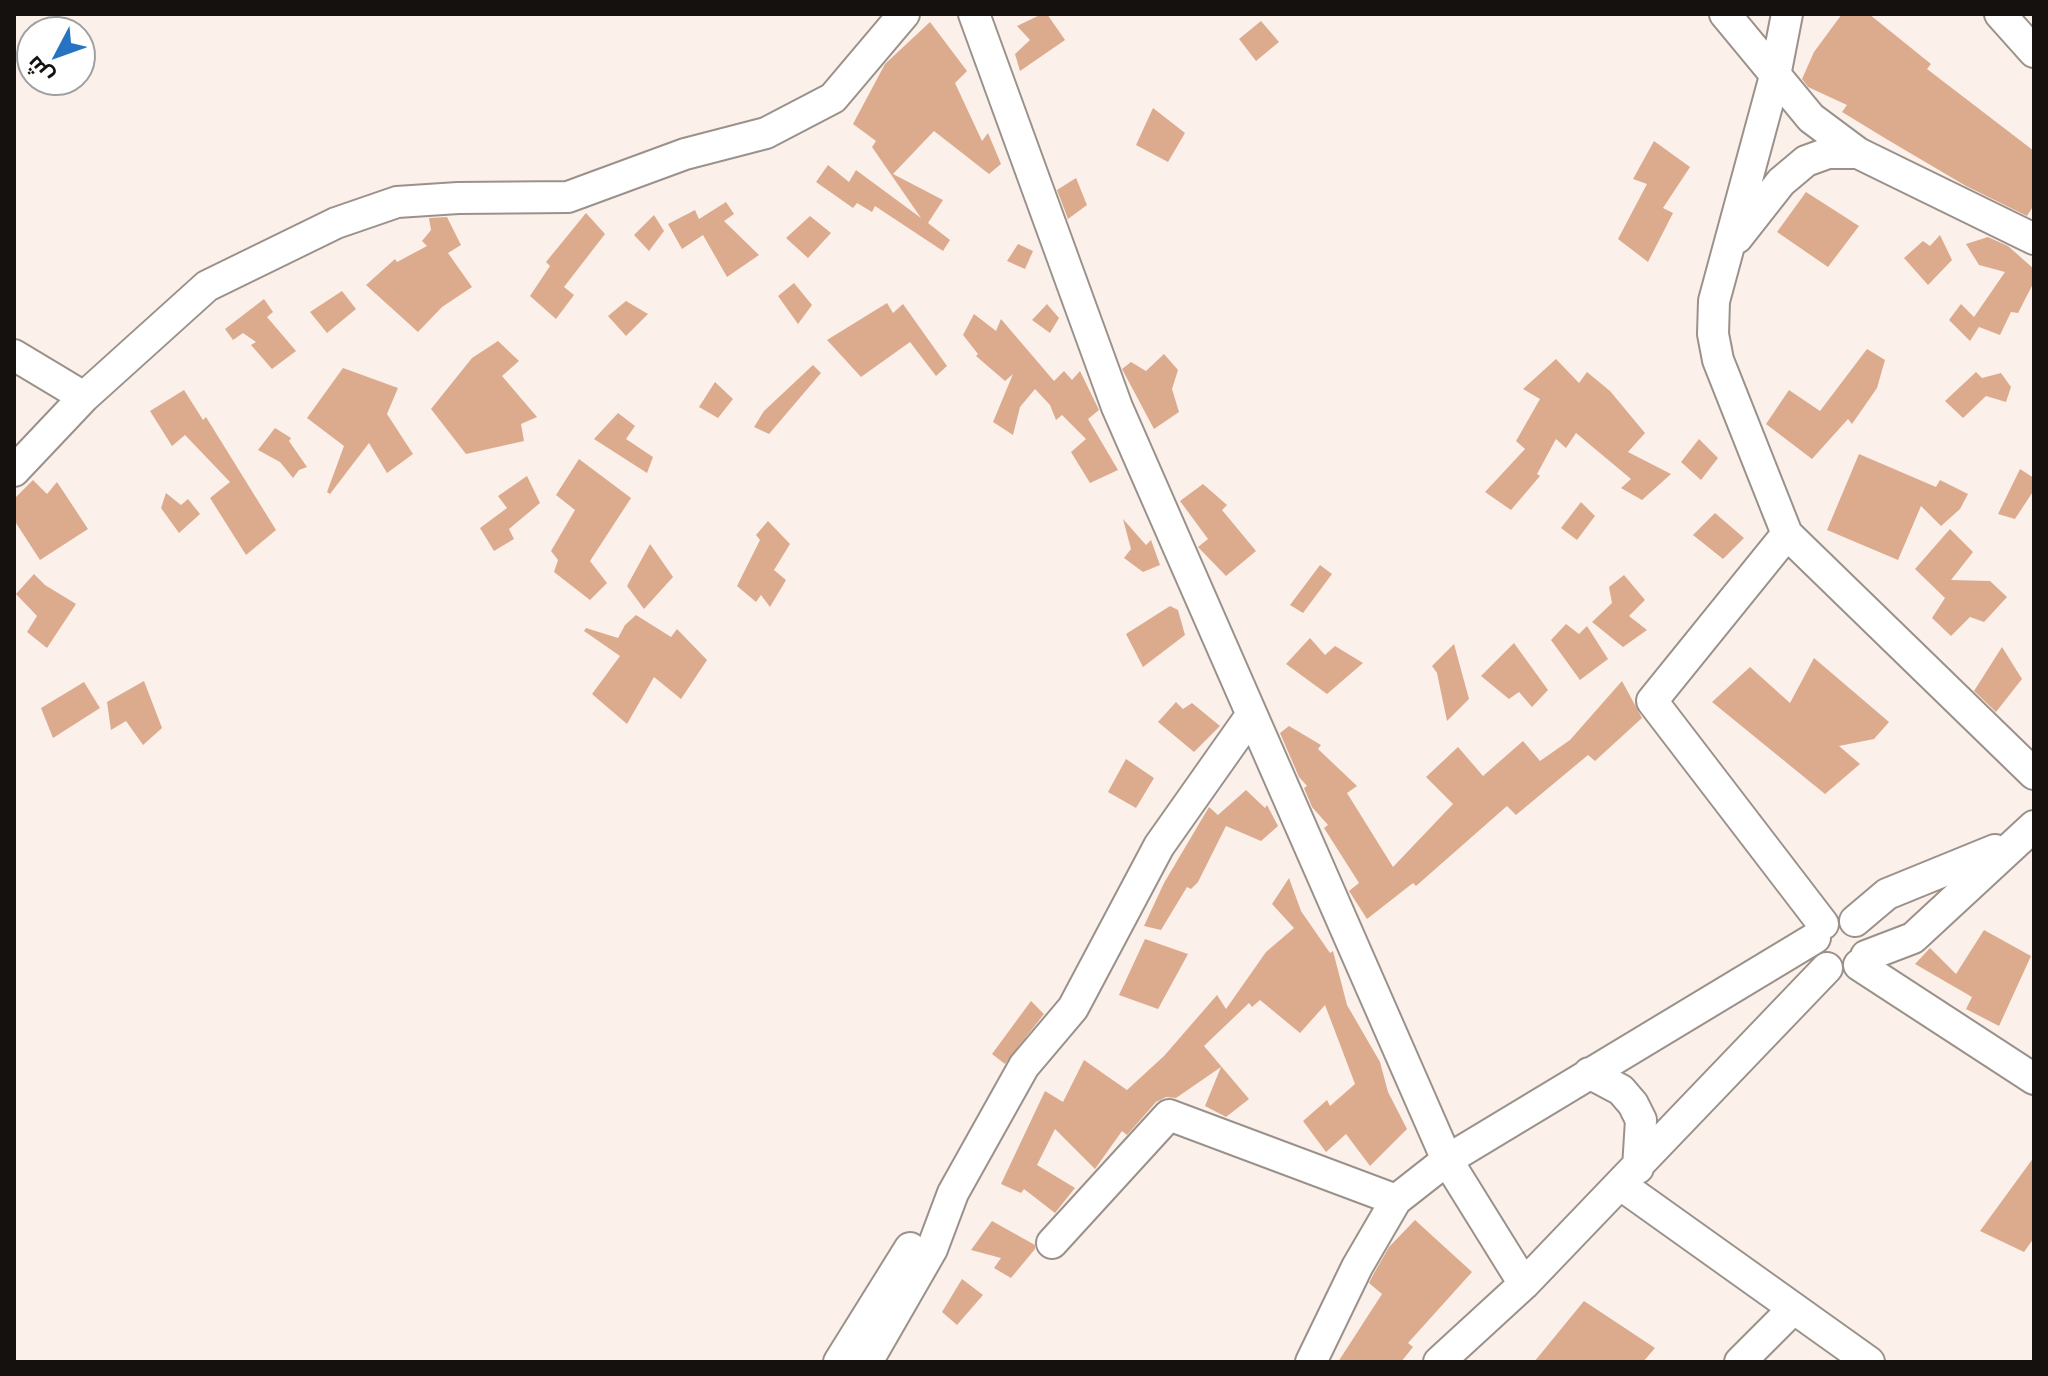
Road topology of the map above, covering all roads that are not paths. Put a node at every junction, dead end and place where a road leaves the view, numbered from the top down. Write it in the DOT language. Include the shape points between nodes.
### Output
graph roads {
  1 [pos="904,14"];
  2 [pos="974,14"];
  3 [pos="1725,14"];
  4 [pos="1787,14"];
  5 [pos="2000,14"];
  6 [pos="2034,52"];
  7 [pos="1775,76"];
  8 [pos="1858,153"];
  9 [pos="2034,239"];
  10 [pos="1729,250"];
  11 [pos="14,355"];
  12 [pos="84,397"];
  13 [pos="14,471"];
  14 [pos="1787,534"];
  15 [pos="1250,717"];
  16 [pos="2034,774"];
  17 [pos="2023,835"];
  18 [pos="1855,921"];
  19 [pos="1819,931"];
  20 [pos="1862,960"];
  21 [pos="1827,968"];
  22 [pos="1589,1073"];
  23 [pos="2034,1079"];
  24 [pos="1447,1160"];
  25 [pos="1630,1177"];
  26 [pos="953,1193"];
  27 [pos="1396,1200"];
  28 [pos="1052,1243"];
  29 [pos="1524,1284"];
  30 [pos="1792,1310"];
  31 [pos="1314,1359"];
  32 [pos="839,1362"];
  33 [pos="867,1362"];
  34 [pos="1439,1362"];
  35 [pos="1740,1362"];
  36 [pos="1869,1362"];
  1 -- 12 [label="street" via="833,98 766,133 685,154 568,197 397,202 336,223 207,286"];
  2 -- 15 [label="street" via="1117,407"];
  3 -- 7 [label="street"];
  4 -- 7 [label="street"];
  5 -- 6 [label="street"];
  7 -- 8 [label="street" via="1811,118"];
  7 -- 10 [label="street"];
  8 -- 9 [label="street"];
  8 -- 10 [label="street" via="1828,153 1806,161 1781,182"];
  10 -- 14 [label="street" via="1714,301 1715,347"];
  11 -- 12 [label="street"];
  12 -- 13 [label="street"];
  14 -- 16 [label="street"];
  14 -- 19 [label="street" via="1652,701"];
  15 -- 24 [label="street"];
  15 -- 26 [label="street" via="1159,846 1073,1008 1024,1066"];
  17 -- 18 [label="street" via="1887,894"];
  17 -- 20 [label="street" via="1913,938"];
  18 -- 19 [label="street" via="1839,917"];
  18 -- 20 [label="street" via="1866,934"];
  19 -- 21 [label="street" via="1816,955"];
  19 -- 22 [label="street"];
  20 -- 21 [label="street" via="1844,971"];
  20 -- 23 [label="street"];
  21 -- 25 [label="street"];
  22 -- 24 [label="street"];
  22 -- 25 [label="street" via="1621,1090 1641,1120"];
  24 -- 27 [label="street"];
  24 -- 29 [label="street"];
  25 -- 29 [label="street"];
  25 -- 30 [label="street"];
  26 -- 32 [label="street" via="917,1237"];
  26 -- 33 [label="street" via="932,1249"];
  27 -- 28 [label="street" via="1169,1115"];
  27 -- 31 [label="street"];
  29 -- 34 [label="street"];
  30 -- 35 [label="street"];
  30 -- 36 [label="street"];
}
